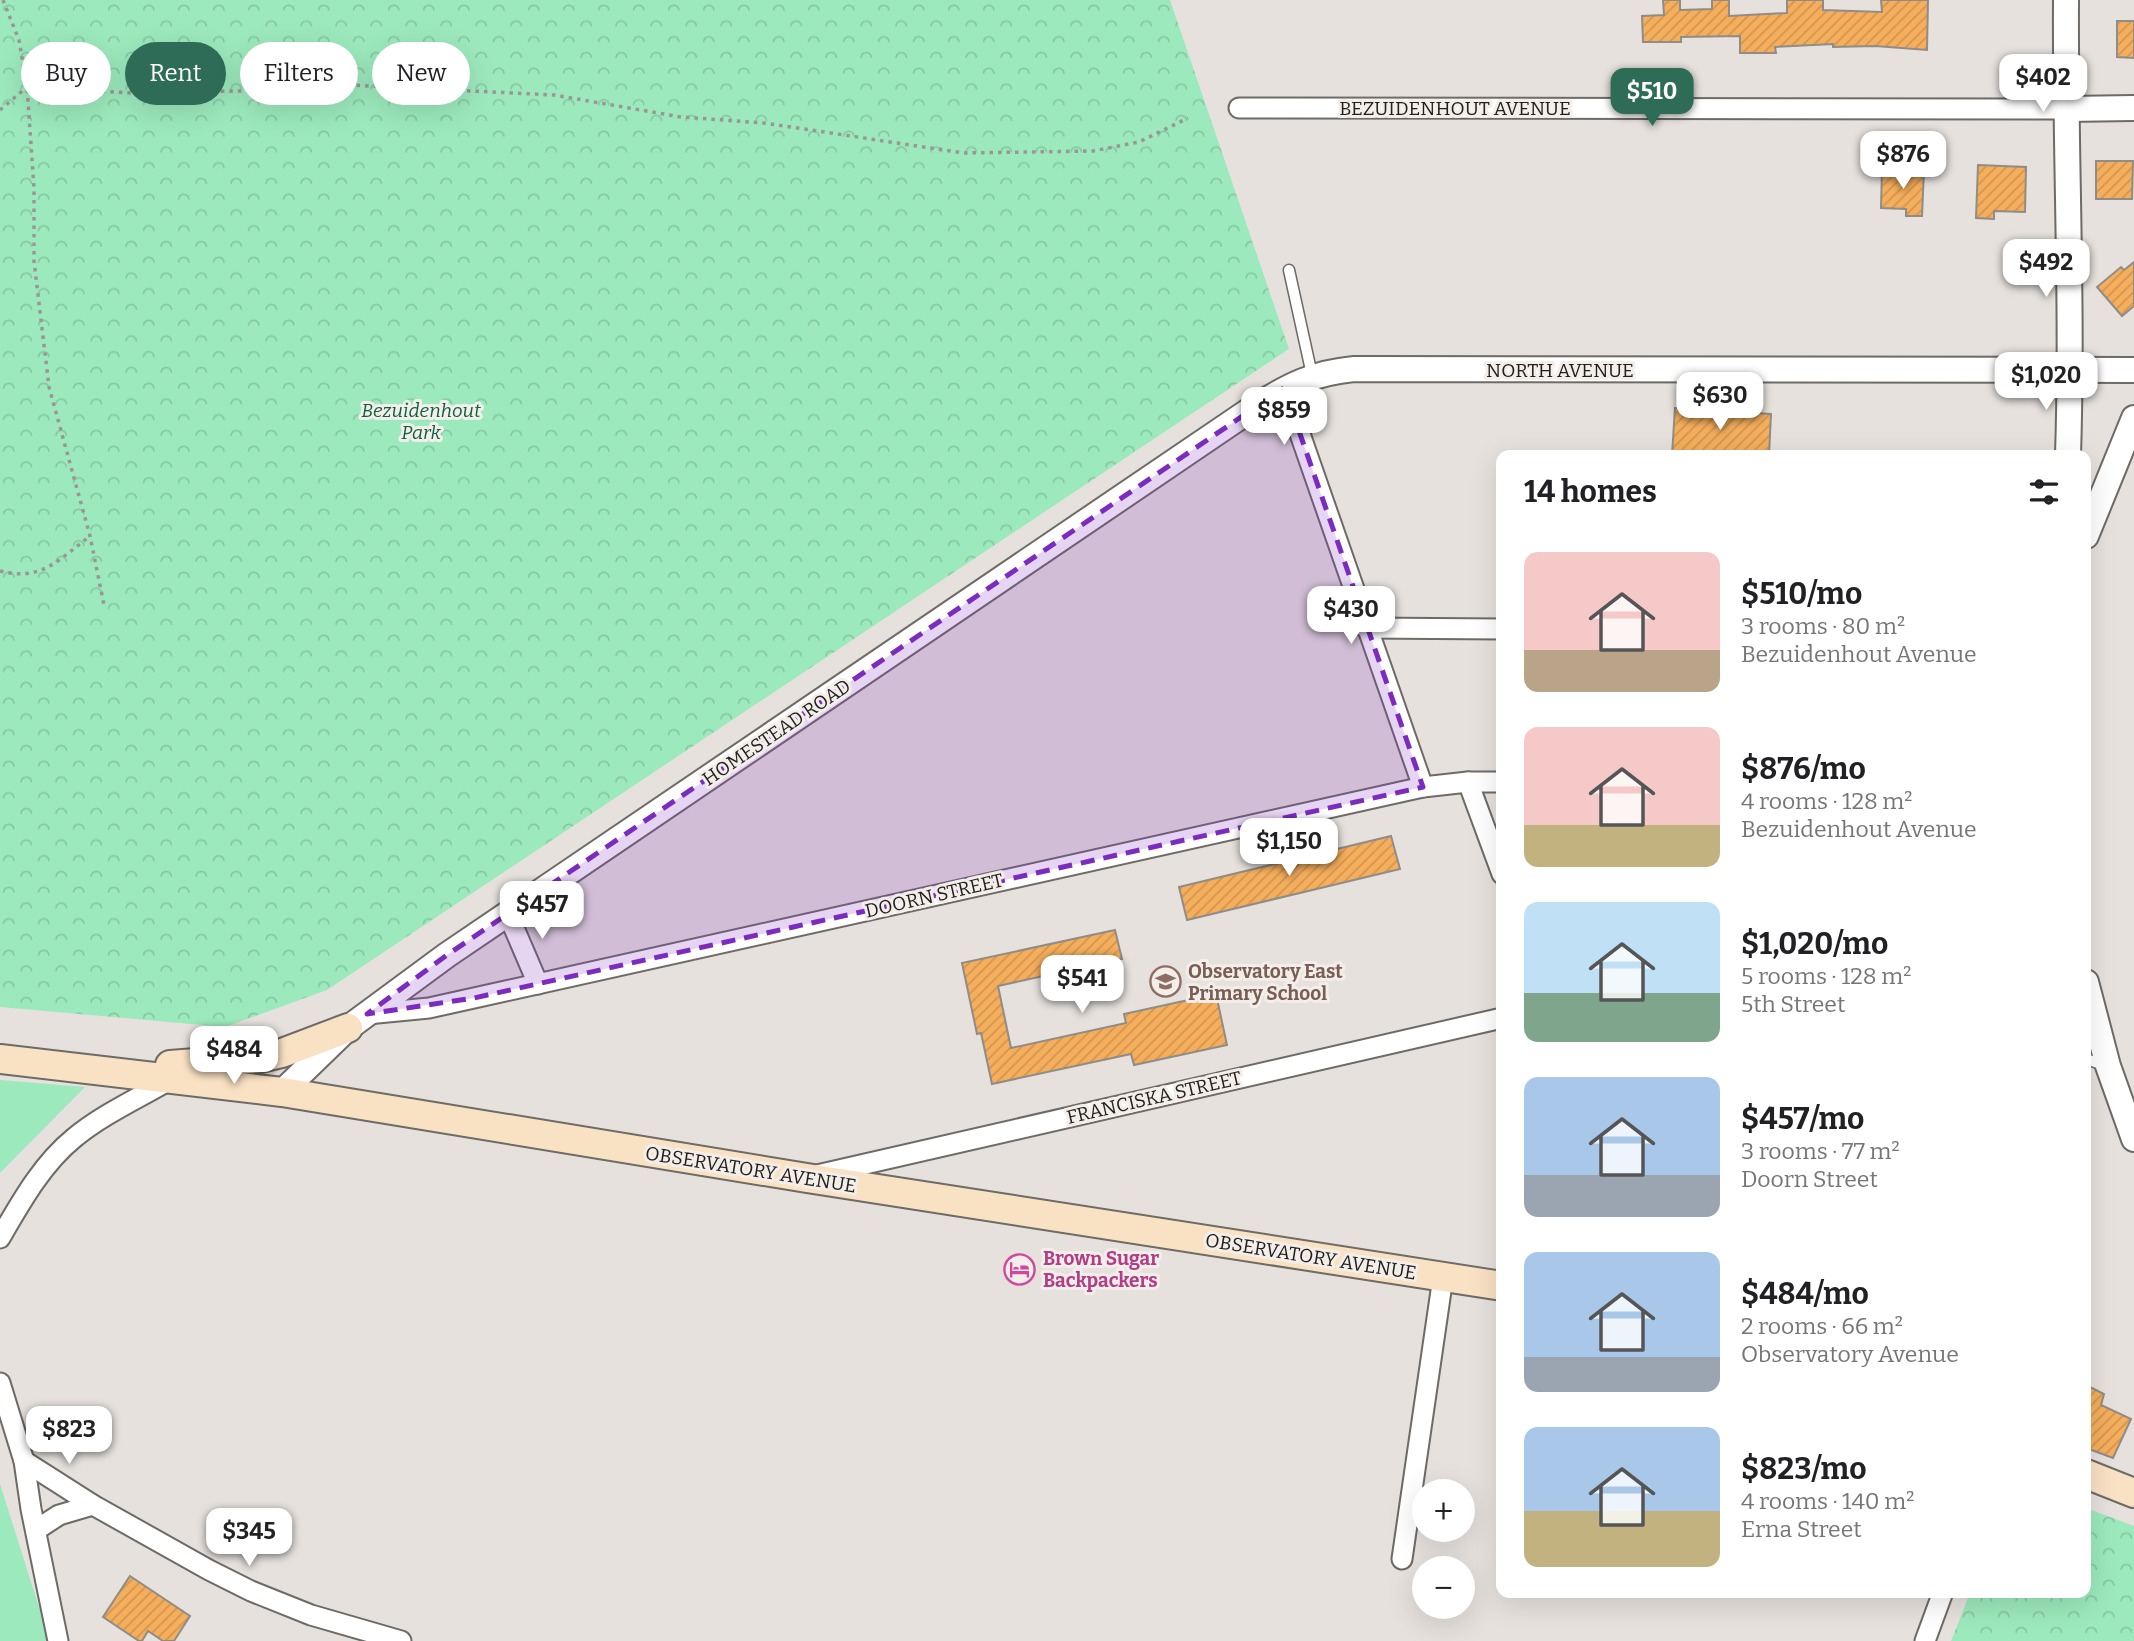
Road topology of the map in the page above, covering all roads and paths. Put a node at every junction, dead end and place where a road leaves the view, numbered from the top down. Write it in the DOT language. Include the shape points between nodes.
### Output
graph roads {
  1 [pos="2,0"];
  2 [pos="2066,0"];
  3 [pos="21,52"];
  4 [pos="21,92"];
  5 [pos="111,92"];
  6 [pos="28,105"];
  7 [pos="2134,107"];
  8 [pos="1239,108"];
  9 [pos="2066,109"];
  10 [pos="0,110"];
  11 [pos="1188,118"];
  12 [pos="1289,270"];
  13 [pos="2134,359"];
  14 [pos="2071,370"];
  15 [pos="2107,370"];
  16 [pos="2134,370"];
  17 [pos="1312,376"];
  18 [pos="1284,388"];
  19 [pos="2134,418"];
  20 [pos="2068,450"];
  21 [pos="2091,524"];
  22 [pos="90,536"];
  23 [pos="0,571"];
  24 [pos="104,605"];
  25 [pos="1366,628"];
  26 [pos="1496,629"];
  27 [pos="1468,782"];
  28 [pos="1496,782"];
  29 [pos="1423,787"];
  30 [pos="1496,858"];
  31 [pos="508,914"];
  32 [pos="538,984"];
  33 [pos="1496,1018"];
  34 [pos="2091,1019"];
  35 [pos="357,1021"];
  36 [pos="0,1059"];
  37 [pos="2097,1063"];
  38 [pos="105,1071"];
  39 [pos="172,1079"];
  40 [pos="282,1092"];
  41 [pos="2134,1139"];
  42 [pos="807,1178"];
  43 [pos="0,1238"];
  44 [pos="1443,1277"];
  45 [pos="1496,1285"];
  46 [pos="0,1383"];
  47 [pos="24,1461"];
  48 [pos="2091,1476"];
  49 [pos="2134,1493"];
  50 [pos="93,1505"];
  51 [pos="36,1530"];
  52 [pos="1402,1559"];
  53 [pos="1941,1598"];
  54 [pos="58,1641"];
  55 [pos="401,1641"];
  56 [pos="1925,1641"];
  1 -- 3 [label="path"];
  2 -- 9 [label="street"];
  4 -- 10 [label="path"];
  5 -- 11 [label="path" via="350,85 554,95 681,117 764,123 964,153 1093,151 1139,142"];
  6 -- 22 [label="path" via="34,261 48,387"];
  7 -- 9 [label="street, BEZUIDENHOUT AVENUE"];
  8 -- 9 [label="street, BEZUIDENHOUT AVENUE"];
  9 -- 14 [label="street"];
  12 -- 17 [label="lane"];
  13 -- 15 [label="street"];
  14 -- 15 [label="street, NORTH AVENUE"];
  14 -- 17 [label="street, NORTH AVENUE" via="1354,369"];
  14 -- 20 [label="street"];
  15 -- 16 [label="street, NORTH AVENUE"];
  17 -- 18 [label="street, NORTH AVENUE"];
  18 -- 25 [label="street"];
  18 -- 31 [label="street, HOMESTEAD ROAD"];
  19 -- 21 [label="street"];
  22 -- 23 [label="path" via="40,572"];
  22 -- 24 [label="path"];
  25 -- 26 [label="street"];
  25 -- 29 [label="street"];
  27 -- 28 [label="street, DOORN STREET"];
  27 -- 29 [label="street, DOORN STREET"];
  27 -- 30 [label="street"];
  29 -- 32 [label="street, DOORN STREET"];
  31 -- 32 [label="street"];
  31 -- 35 [label="street, HOMESTEAD ROAD"];
  32 -- 35 [label="street, DOORN STREET"];
  33 -- 42 [label="street, FRANCISKA STREET"];
  34 -- 37 [label="street"];
  35 -- 38 [label="main road" via="261,1058"];
  35 -- 40 [label="street, HOMESTEAD ROAD"];
  36 -- 38 [label="main road, OBSERVATORY AVENUE"];
  37 -- 41 [label="street"];
  38 -- 39 [label="main road, OBSERVATORY AVENUE"];
  39 -- 40 [label="main road, OBSERVATORY AVENUE"];
  39 -- 43 [label="street" via="74,1138 26,1192"];
  40 -- 42 [label="main road, OBSERVATORY AVENUE"];
  42 -- 44 [label="main road, OBSERVATORY AVENUE"];
  44 -- 45 [label="main road, OBSERVATORY AVENUE"];
  44 -- 52 [label="street"];
  46 -- 47 [label="street"];
  47 -- 50 [label="street"];
  47 -- 51 [label="street"];
  48 -- 49 [label="main road"];
  50 -- 51 [label="street" via="59,1515"];
  50 -- 55 [label="street" via="251,1591 311,1615"];
  51 -- 54 [label="street"];
  53 -- 56 [label="street"];
}
